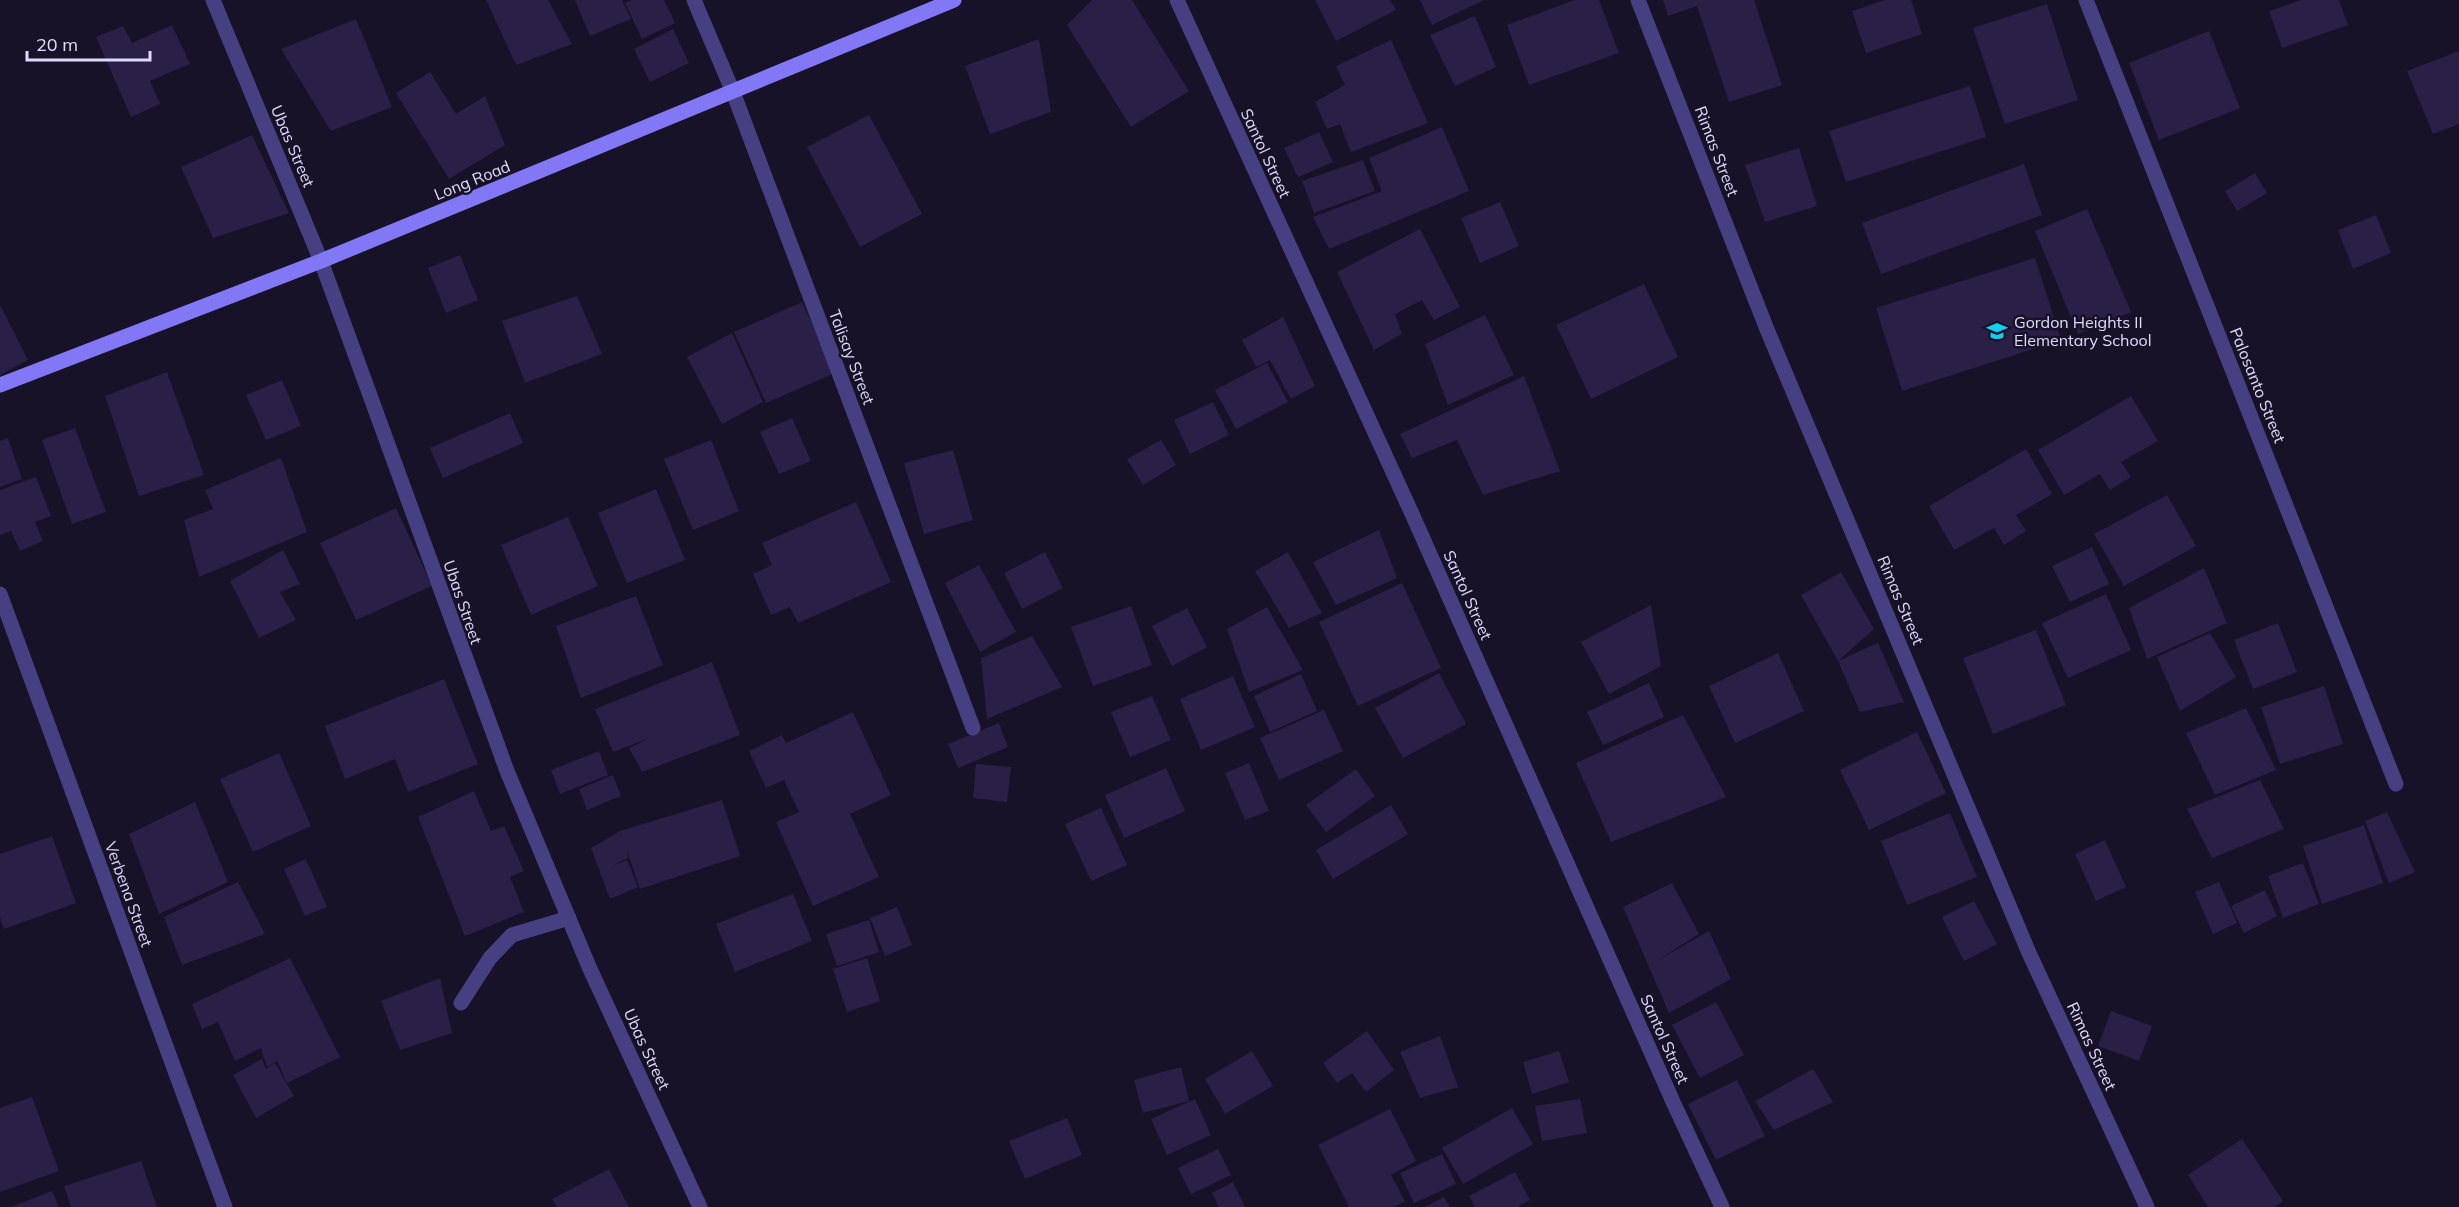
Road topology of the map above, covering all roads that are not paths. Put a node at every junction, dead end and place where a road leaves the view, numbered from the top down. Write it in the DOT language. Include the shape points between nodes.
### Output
graph roads {
  1 [pos="213,0"];
  2 [pos="694,0"];
  3 [pos="954,0"];
  4 [pos="1177,0"];
  5 [pos="1638,0"];
  6 [pos="2086,0"];
  7 [pos="733,92"];
  8 [pos="321,261"];
  9 [pos="0,385"];
  10 [pos="0,594"];
  11 [pos="974,728"];
  12 [pos="2396,784"];
  13 [pos="569,918"];
  14 [pos="461,1003"];
  15 [pos="225,1207"];
  16 [pos="700,1207"];
  17 [pos="1722,1207"];
  18 [pos="2147,1207"];
  1 -- 8 [label="street, Ubas Street"];
  2 -- 7 [label="street, Talisay Street"];
  3 -- 7 [label="street, Long Road"];
  4 -- 17 [label="street, Santol Street"];
  5 -- 18 [label="street, Rimas Street" via="1766,327 2025,942"];
  6 -- 12 [label="street, Palosanto Street"];
  7 -- 8 [label="street, Long Road"];
  7 -- 11 [label="street, Talisay Street"];
  8 -- 9 [label="street, Long Road"];
  8 -- 13 [label="street, Ubas Street" via="498,749"];
  10 -- 15 [label="street, Verbena Street"];
  13 -- 14 [label="street" via="513,935 490,958"];
  13 -- 16 [label="street, Ubas Street"];
}
